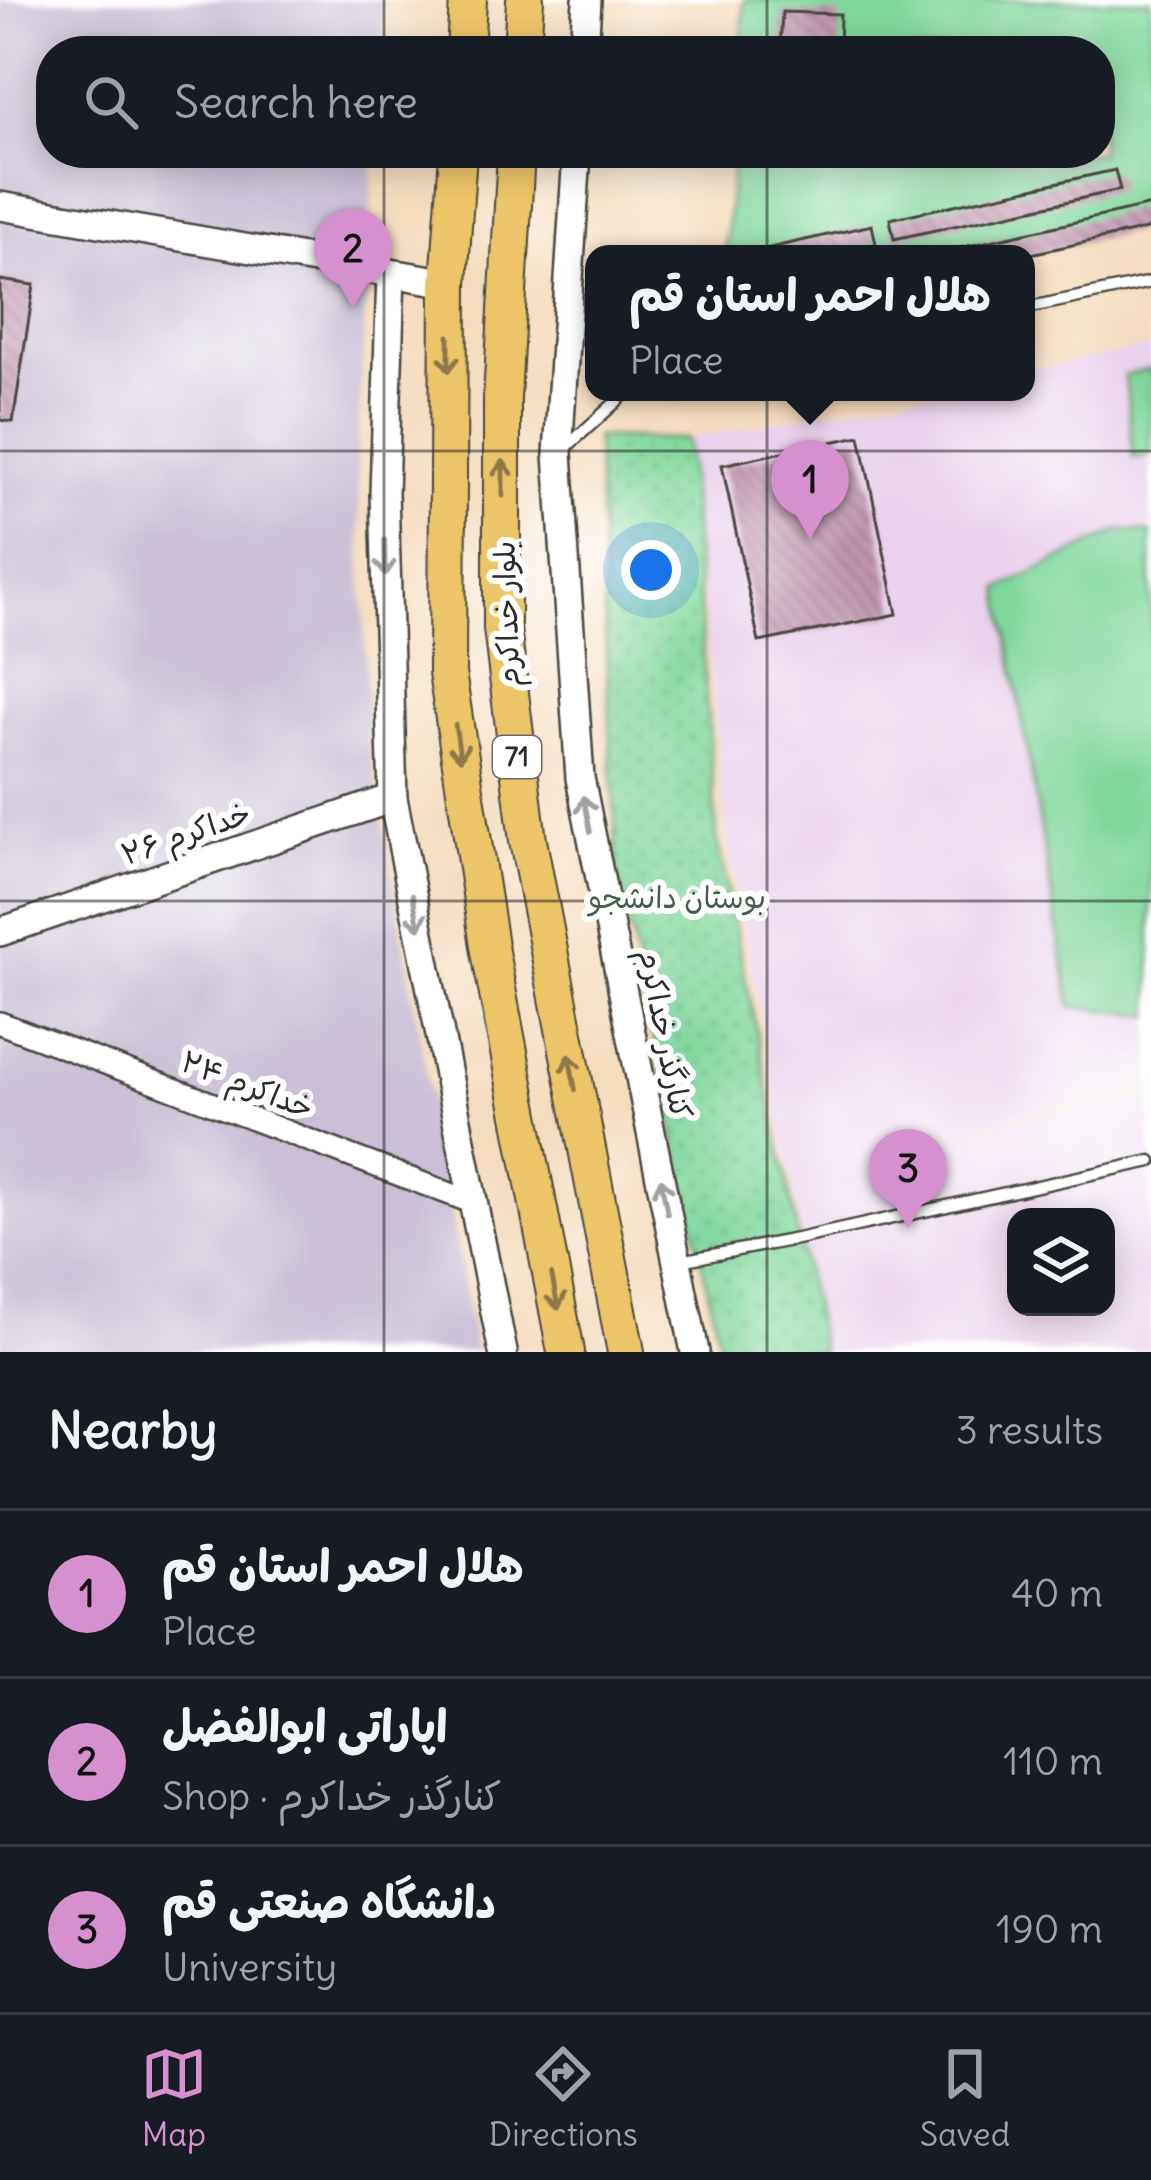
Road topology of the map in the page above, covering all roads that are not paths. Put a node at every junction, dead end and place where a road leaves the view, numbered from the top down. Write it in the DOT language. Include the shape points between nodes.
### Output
graph roads {
  1 [pos="468,0"];
  2 [pos="525,0"];
  3 [pos="587,0"];
  4 [pos="466,36"];
  5 [pos="523,36"];
  6 [pos="585,36"];
  7 [pos="457,168"];
  8 [pos="515,168"];
  9 [pos="576,168"];
  10 [pos="0,206"];
  11 [pos="391,273"];
  12 [pos="1151,282"];
  13 [pos="449,284"];
  14 [pos="1035,306"];
  15 [pos="617,401"];
  16 [pos="558,454"];
  17 [pos="393,798"];
  18 [pos="0,932"];
  19 [pos="0,1023"];
  20 [pos="1151,1161"];
  21 [pos="474,1203"];
  22 [pos="677,1261"];
  23 [pos="503,1352"];
  24 [pos="566,1352"];
  25 [pos="626,1352"];
  26 [pos="695,1352"];
  1 -- 4 [label="highway"];
  2 -- 5 [label="highway"];
  3 -- 6 [label="street"];
  7 -- 13 [label="highway, بلوار خداکرم / 71"];
  25 -- 8 [label="highway, بلوار خداکرم / 71, one-way" via="528,841 502,628 502,398"];
  9 -- 16 [label="street, کنارگذر خداکرم"];
  10 -- 11 [label="street"];
  11 -- 13 [label="street"];
  11 -- 17 [label="street, one-way" via="385,493"];
  12 -- 14 [label="lane"];
  13 -- 24 [label="highway, بلوار خداکرم / 71, one-way" via="447,673"];
  15 -- 16 [label="lane"];
  22 -- 16 [label="street, کنارگذر خداکرم, one-way" via="580,778"];
  17 -- 18 [label="street, ۲۶ خداکرم"];
  17 -- 21 [label="street, one-way"];
  19 -- 21 [label="street, ۲۴ خداکرم"];
  20 -- 22 [label="lane"];
  21 -- 23 [label="street"];
  22 -- 26 [label="street, کنارگذر خداکرم"];
}
